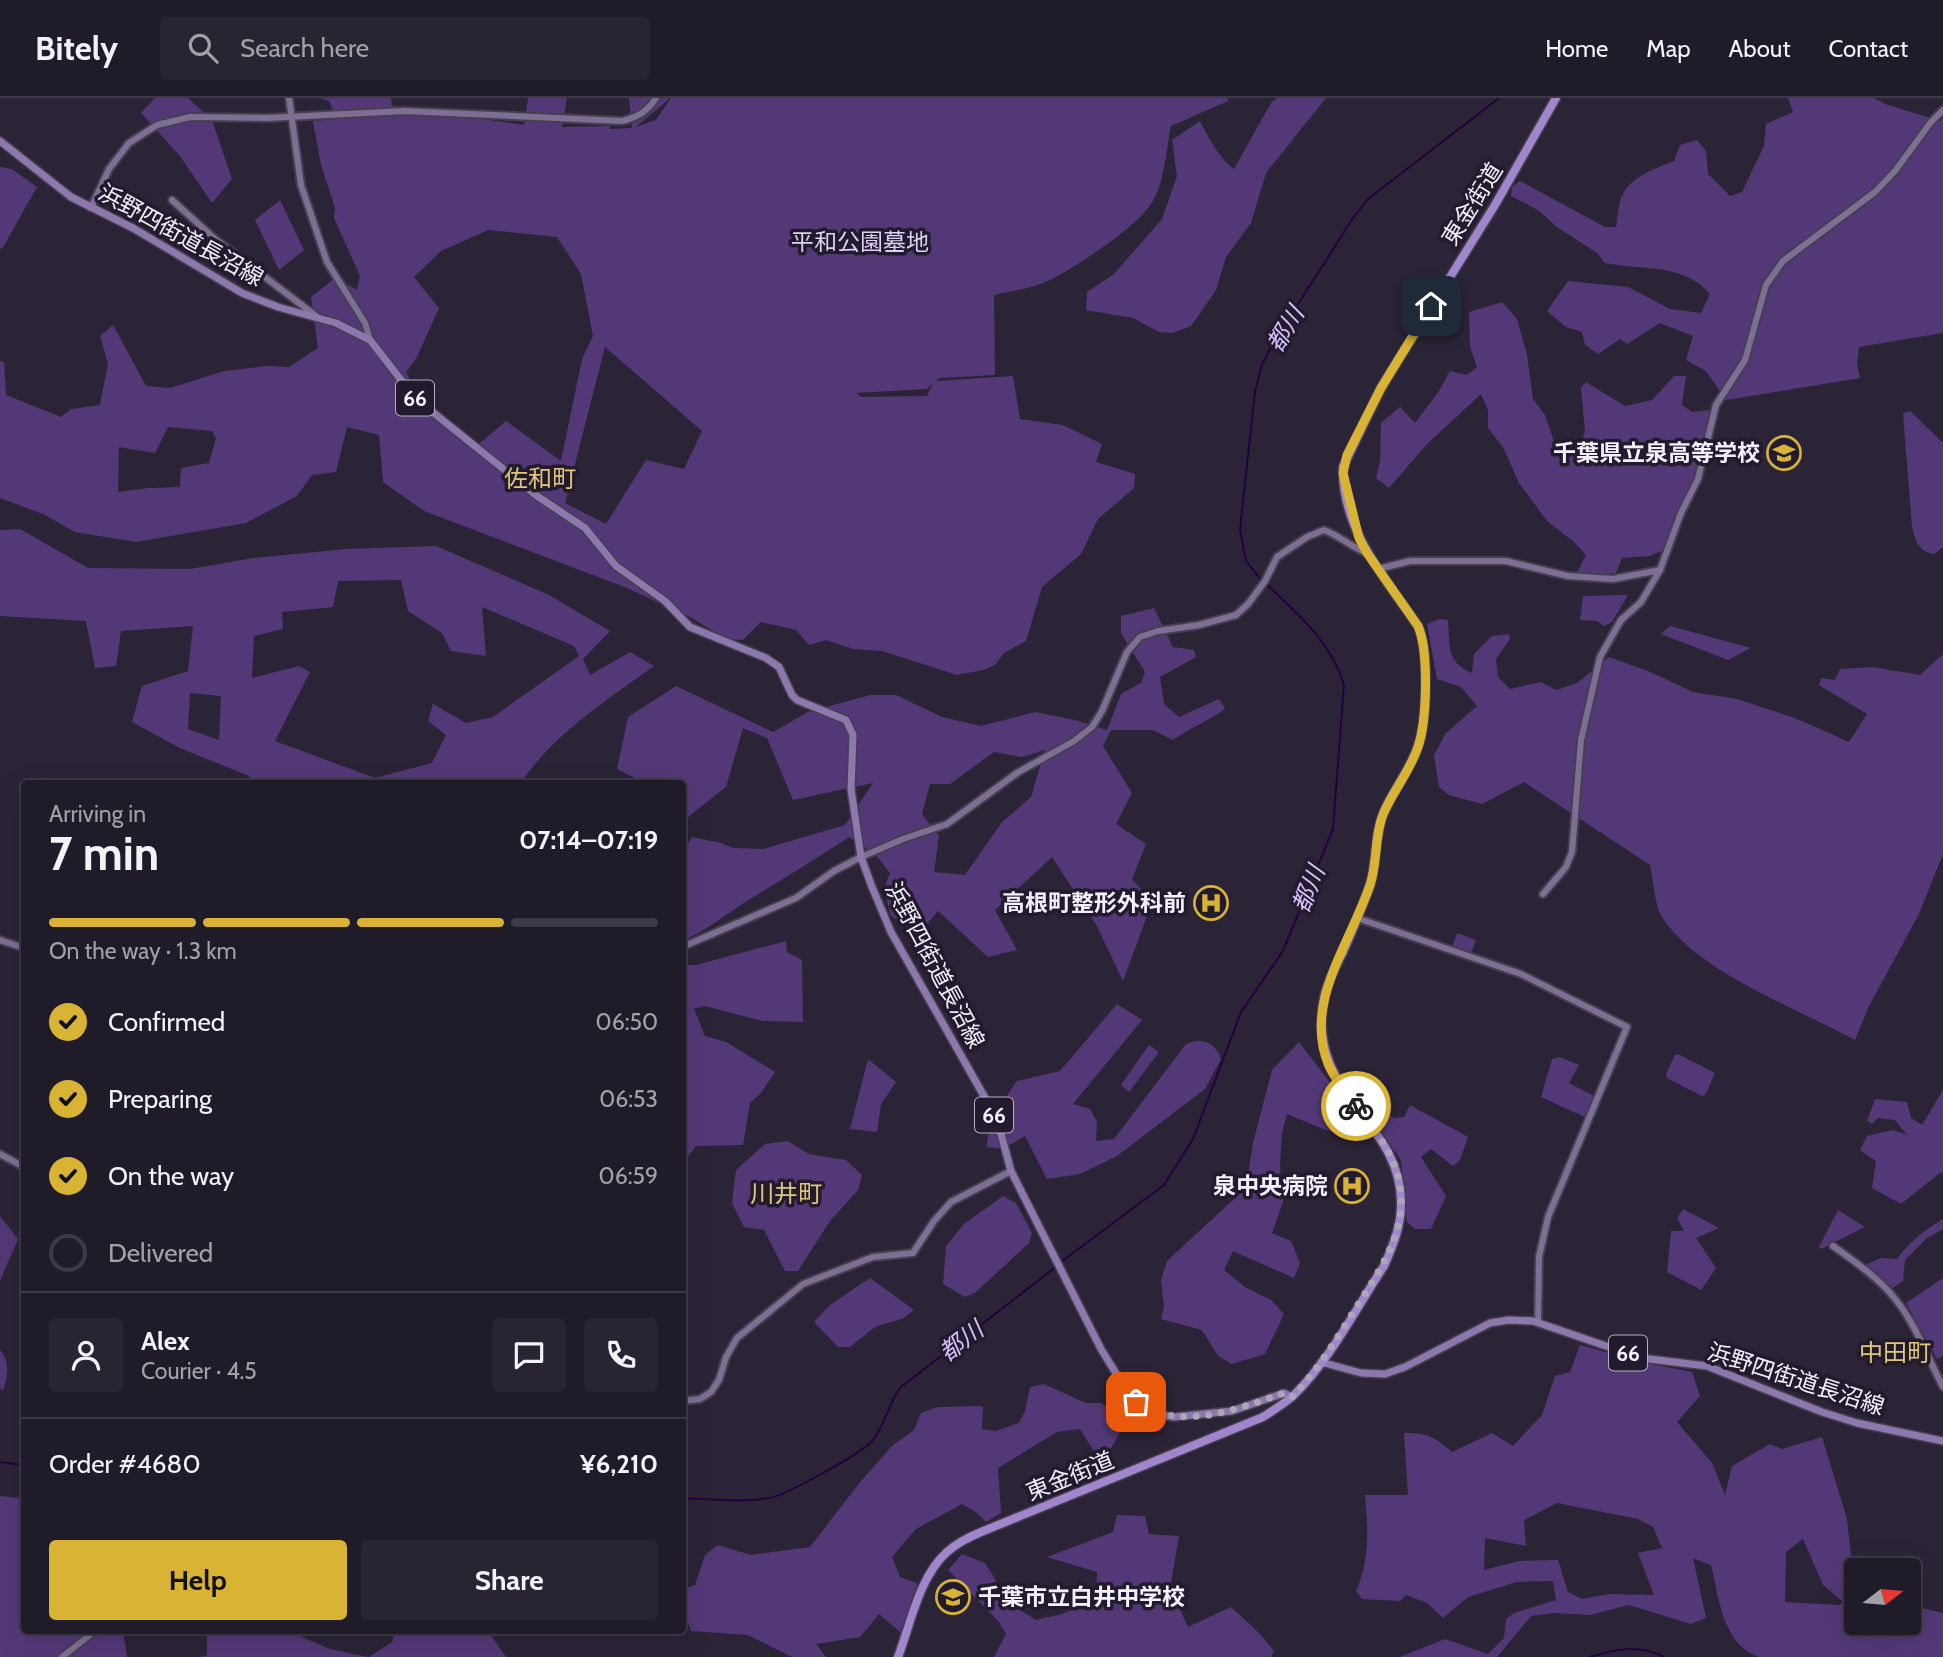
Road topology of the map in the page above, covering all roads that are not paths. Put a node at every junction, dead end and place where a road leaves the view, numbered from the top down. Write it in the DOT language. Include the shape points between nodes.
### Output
graph roads {
  1 [pos="289,98"];
  2 [pos="656,98"];
  3 [pos="1556,98"];
  4 [pos="1943,110"];
  5 [pos="293,117"];
  6 [pos="0,141"];
  7 [pos="172,200"];
  8 [pos="91,208"];
  9 [pos="316,316"];
  10 [pos="370,340"];
  11 [pos="1367,553"];
  12 [pos="1378,569"];
  13 [pos="1660,570"];
  14 [pos="861,858"];
  15 [pos="1544,894"];
  16 [pos="1357,918"];
  17 [pos="0,940"];
  18 [pos="686,945"];
  19 [pos="21,947"];
  20 [pos="0,1154"];
  21 [pos="21,1165"];
  22 [pos="1011,1171"];
  23 [pos="1833,1246"];
  24 [pos="1538,1322"];
  25 [pos="1321,1362"];
  26 [pos="1943,1387"];
  27 [pos="1292,1397"];
  28 [pos="686,1401"];
  29 [pos="1943,1441"];
  30 [pos="91,1634"];
  31 [pos="62,1657"];
  32 [pos="898,1657"];
  1 -- 5 [label="street"];
  2 -- 5 [label="street" via="645,112 622,121 396,110"];
  3 -- 11 [label="highway, 東金街道" via="1381,388 1347,455 1343,479 1355,528"];
  4 -- 13 [label="street" via="1881,186 1783,261 1772,275 1741,369 1716,405 1698,479"];
  5 -- 8 [label="street" via="190,117 149,128 115,158"];
  5 -- 10 [label="street" via="299,178 324,253 365,323"];
  6 -- 8 [label="main road, 浜野四街道長沼線 / 66"];
  7 -- 9 [label="street"];
  8 -- 9 [label="main road, 浜野四街道長沼線 / 66" via="134,228 243,293"];
  9 -- 10 [label="main road, 浜野四街道長沼線 / 66"];
  10 -- 14 [label="main road, 浜野四街道長沼線 / 66" via="415,398 537,496 585,528 616,566 665,601 684,622 773,662 797,700 846,720 853,735 851,789"];
  11 -- 12 [label="highway, 東金街道"];
  11 -- 14 [label="street" via="1324,530 1277,557 1265,581 1237,615 1140,638 1127,652 1092,727 947,824"];
  12 -- 13 [label="street" via="1410,561 1506,561 1561,575 1614,579"];
  12 -- 16 [label="highway, 東金街道" via="1423,638 1422,731 1380,823 1373,873"];
  13 -- 15 [label="street" via="1641,602 1621,620 1600,657 1581,740 1572,852"];
  14 -- 18 [label="street" via="796,898"];
  14 -- 22 [label="main road, 浜野四街道長沼線 / 66" via="891,932 997,1119"];
  16 -- 24 [label="street" via="1521,974 1627,1027 1548,1217 1539,1257"];
  16 -- 25 [label="highway, 東金街道" via="1324,996 1321,1027 1325,1054 1338,1082 1392,1160 1401,1215 1384,1266"];
  17 -- 19 [label="street"];
  20 -- 21 [label="street"];
  22 -- 27 [label="main road, 浜野四街道長沼線 / 66" via="1101,1349 1136,1402 1174,1417 1232,1411 1284,1393"];
  22 -- 28 [label="street" via="951,1202 913,1253 873,1257 803,1284 737,1338 711,1392"];
  23 -- 26 [label="street" via="1895,1298"];
  24 -- 25 [label="main road, 浜野四街道長沼線 / 66" via="1490,1323 1385,1374"];
  24 -- 29 [label="main road, 浜野四街道長沼線 / 66" via="1641,1358 1707,1366 1857,1423"];
  25 -- 27 [label="highway, 東金街道"];
  27 -- 32 [label="highway, 東金街道" via="1263,1417 955,1546 929,1576"];
  30 -- 31 [label="street"];
}
